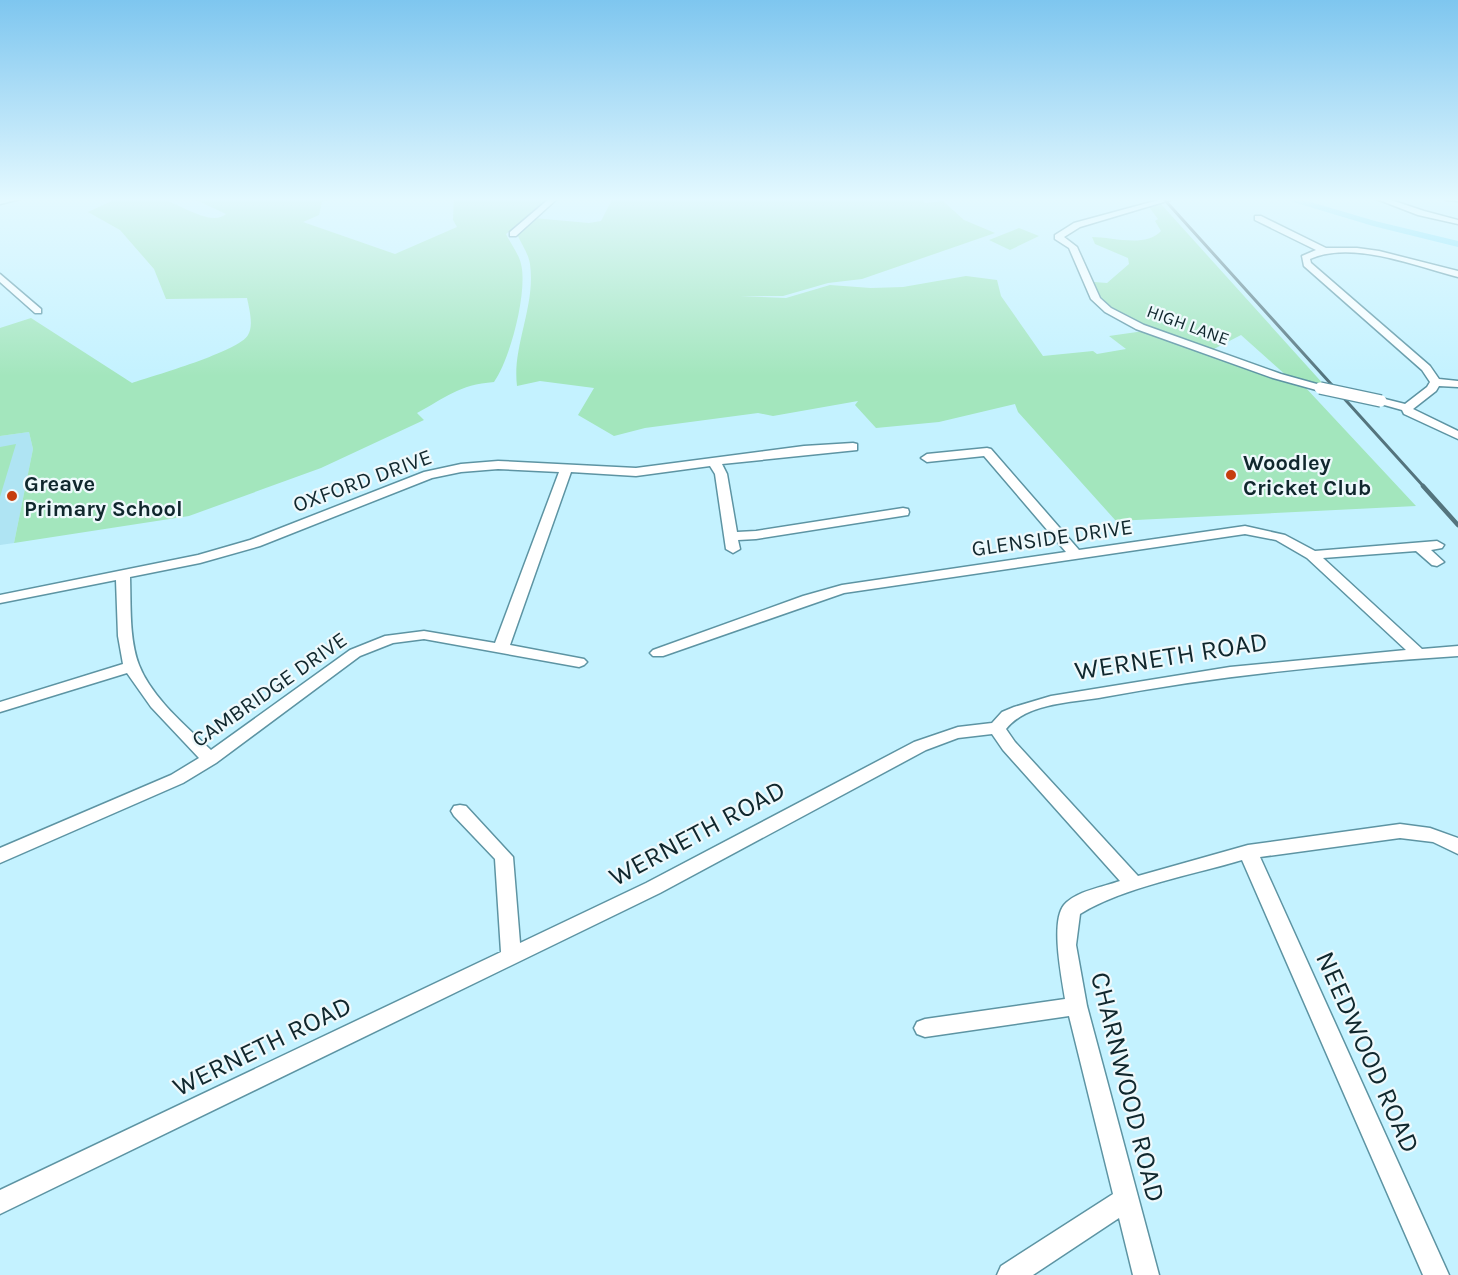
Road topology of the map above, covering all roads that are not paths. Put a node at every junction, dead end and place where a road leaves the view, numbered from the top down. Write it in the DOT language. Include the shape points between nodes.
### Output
graph roads {
  1 [pos="1078,258"];
  2 [pos="1306,258"];
  3 [pos="1391,258"];
  4 [pos="1458,274"];
  5 [pos="0,277"];
  6 [pos="38,311"];
  7 [pos="1435,382"];
  8 [pos="1458,384"];
  9 [pos="1407,408"];
  10 [pos="1458,435"];
  11 [pos="852,447"];
  12 [pos="927,458"];
  13 [pos="714,462"];
  14 [pos="566,469"];
  15 [pos="903,512"];
  16 [pos="1437,545"];
  17 [pos="1419,546"];
  18 [pos="1076,555"];
  19 [pos="1312,555"];
  20 [pos="1437,562"];
  21 [pos="123,575"];
  22 [pos="0,599"];
  23 [pos="501,648"];
  24 [pos="1458,651"];
  25 [pos="658,653"];
  26 [pos="1418,653"];
  27 [pos="579,662"];
  28 [pos="132,666"];
  29 [pos="0,707"];
  30 [pos="997,728"];
  31 [pos="210,759"];
  32 [pos="460,811"];
  33 [pos="1458,847"];
  34 [pos="1248,852"];
  35 [pos="0,856"];
  36 [pos="1134,884"];
  37 [pos="511,956"];
  38 [pos="1077,1006"];
  39 [pos="925,1028"];
  40 [pos="1125,1200"];
  41 [pos="0,1202"];
  42 [pos="1010,1275"];
  43 [pos="1146,1275"];
  44 [pos="1436,1275"];
  1 -- 9 [label="street, HIGH LANE, bridge" via="1096,299 1140,327 1277,376"];
  2 -- 7 [label="street" via="1307,264 1426,368"];
  3 -- 4 [label="street"];
  5 -- 6 [label="street"];
  7 -- 8 [label="street"];
  7 -- 9 [label="street" via="1432,389"];
  9 -- 10 [label="street, HIGH LANE" via="1421,420"];
  11 -- 13 [label="street, OXFORD DRIVE"];
  12 -- 18 [label="street" via="987,452"];
  13 -- 14 [label="street, OXFORD DRIVE" via="636,472"];
  13 -- 15 [label="street" via="721,474 732,543 756,535"];
  14 -- 21 [label="street, OXFORD DRIVE" via="498,465 428,475 255,543"];
  14 -- 23 [label="street"];
  16 -- 17 [label="street"];
  17 -- 19 [label="street"];
  17 -- 20 [label="street"];
  18 -- 19 [label="street, GLENSIDE DRIVE" via="1245,530 1277,534"];
  18 -- 25 [label="street, GLENSIDE DRIVE" via="842,589"];
  19 -- 26 [label="street, GLENSIDE DRIVE"];
  21 -- 22 [label="street, OXFORD DRIVE"];
  21 -- 28 [label="street" via="125,626"];
  23 -- 27 [label="street, CAMBRIDGE DRIVE"];
  23 -- 31 [label="street, CAMBRIDGE DRIVE" via="424,636 390,639 355,653"];
  24 -- 26 [label="street, WERNETH ROAD"];
  26 -- 30 [label="street, WERNETH ROAD" via="1118,689 1026,708"];
  28 -- 29 [label="street"];
  28 -- 31 [label="street" via="164,712"];
  30 -- 36 [label="street"];
  30 -- 37 [label="street, WERNETH ROAD" via="945,734 654,888"];
  31 -- 35 [label="street, CAMBRIDGE DRIVE" via="177,779"];
  32 -- 37 [label="street" via="504,857"];
  33 -- 34 [label="street" via="1423,832 1400,831"];
  34 -- 36 [label="street"];
  34 -- 44 [label="street, NEEDWOOD ROAD"];
  36 -- 38 [label="street, CHARNWOOD ROAD" via="1071,910 1066,945"];
  37 -- 41 [label="street, WERNETH ROAD"];
  38 -- 39 [label="street"];
  38 -- 40 [label="street, CHARNWOOD ROAD"];
  40 -- 42 [label="street"];
  40 -- 43 [label="street, CHARNWOOD ROAD"];
}
